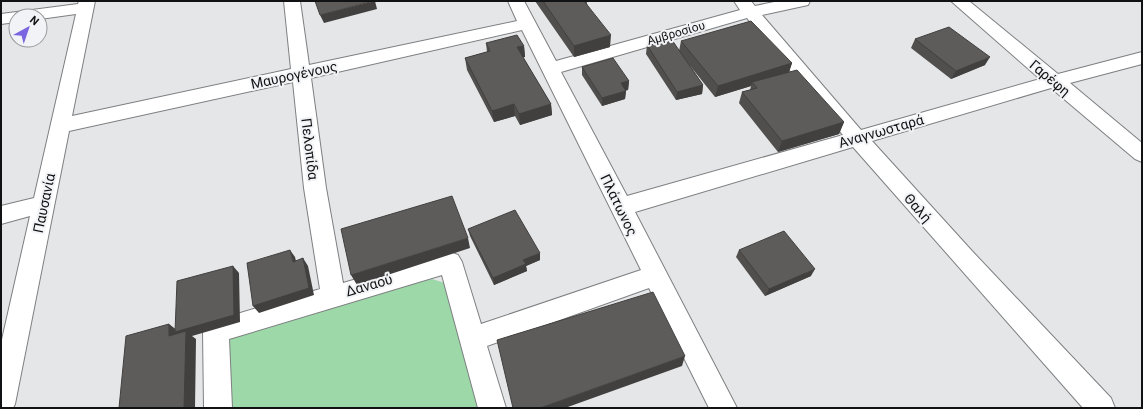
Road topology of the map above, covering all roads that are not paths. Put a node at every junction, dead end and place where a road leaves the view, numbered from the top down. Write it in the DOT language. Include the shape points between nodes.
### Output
graph roads {
  1 [pos="292,1"];
  2 [pos="516,1"];
  3 [pos="802,1"];
  4 [pos="959,1"];
  5 [pos="87,5"];
  6 [pos="747,6"];
  7 [pos="48,12"];
  8 [pos="527,24"];
  9 [pos="1142,58"];
  10 [pos="552,68"];
  11 [pos="300,74"];
  12 [pos="1054,81"];
  13 [pos="61,126"];
  14 [pos="858,138"];
  15 [pos="1142,154"];
  16 [pos="44,204"];
  17 [pos="621,207"];
  18 [pos="1,215"];
  19 [pos="655,276"];
  20 [pos="333,296"];
  21 [pos="472,339"];
  22 [pos="1,404"];
  23 [pos="218,408"];
  24 [pos="492,408"];
  25 [pos="723,408"];
  26 [pos="1101,408"];
  1 -- 11 [label="street, Πελοπίδα"];
  2 -- 8 [label="street, Πλάτωνος"];
  3 -- 6 [label="street, Αμβροσίου"];
  4 -- 12 [label="street, Γαρέφη"];
  5 -- 7 [label="street"];
  5 -- 13 [label="street, Παυσανία"];
  6 -- 10 [label="street, Αμβροσίου"];
  6 -- 14 [label="street, Θαλή"];
  8 -- 10 [label="street, Πλάτωνος"];
  8 -- 11 [label="street, Μαυρογένους"];
  9 -- 12 [label="street, Αναγνωσταρά"];
  10 -- 17 [label="street, Πλάτωνος"];
  11 -- 13 [label="street, Μαυρογένους"];
  11 -- 20 [label="street, Πελοπίδα"];
  12 -- 14 [label="street, Αναγνωσταρά"];
  12 -- 15 [label="street, Γαρέφη"];
  13 -- 16 [label="street, Παυσανία"];
  14 -- 17 [label="street, Αναγνωσταρά"];
  14 -- 26 [label="street, Θαλή" via="963,259"];
  16 -- 18 [label="street"];
  16 -- 22 [label="street, Παυσανία"];
  17 -- 19 [label="street, Πλάτωνος"];
  19 -- 21 [label="street"];
  19 -- 25 [label="street, Πλάτωνος"];
  20 -- 21 [label="street, Δαναού" via="450,262"];
  20 -- 23 [label="street, Δαναού" via="216,331"];
  21 -- 24 [label="street, Δαναού"];
}
